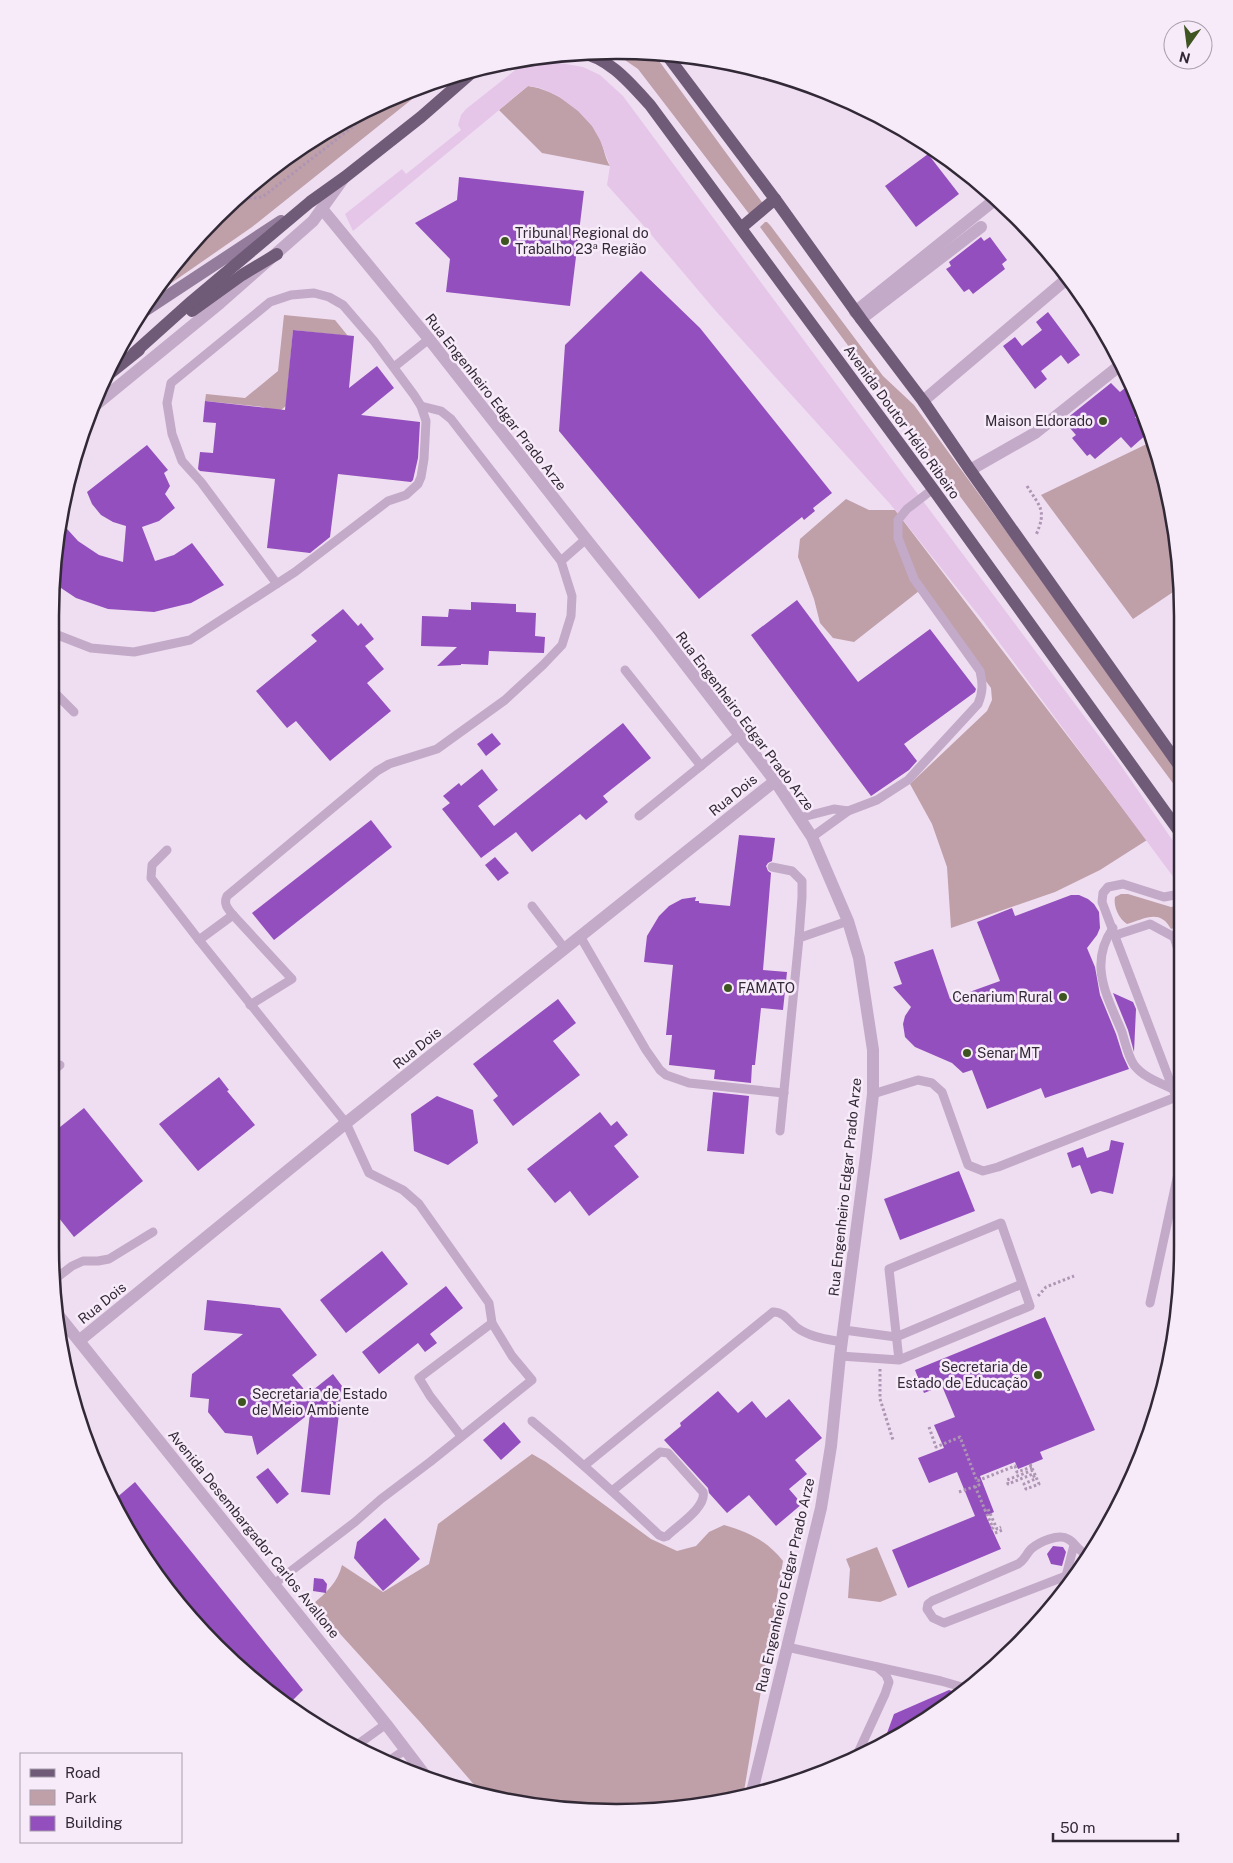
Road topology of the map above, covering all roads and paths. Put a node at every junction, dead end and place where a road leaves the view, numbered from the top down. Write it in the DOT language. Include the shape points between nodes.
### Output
graph roads {
  1 [pos="600,59"];
  2 [pos="672,62"];
  3 [pos="462,81"];
  4 [pos="356,124"];
  5 [pos="345,177"];
  6 [pos="248,198"];
  7 [pos="775,200"];
  8 [pos="310,202"];
  9 [pos="991,203"];
  10 [pos="323,210"];
  11 [pos="981,227"];
  12 [pos="742,228"];
  13 [pos="277,254"];
  14 [pos="1063,282"];
  15 [pos="155,304"];
  16 [pos="858,316"];
  17 [pos="429,339"];
  18 [pos="134,354"];
  19 [pos="117,367"];
  20 [pos="394,367"];
  21 [pos="1116,368"];
  22 [pos="103,399"];
  23 [pos="923,401"];
  24 [pos="421,406"];
  25 [pos="970,470"];
  26 [pos="1027,486"];
  27 [pos="933,489"];
  28 [pos="1036,535"];
  29 [pos="586,540"];
  30 [pos="561,561"];
  31 [pos="277,584"];
  32 [pos="59,636"];
  33 [pos="624,670"];
  34 [pos="59,697"];
  35 [pos="74,712"];
  36 [pos="739,735"];
  37 [pos="1174,758"];
  38 [pos="701,766"];
  39 [pos="775,781"];
  40 [pos="848,811"];
  41 [pos="639,816"];
  42 [pos="799,818"];
  43 [pos="1174,826"];
  44 [pos="812,838"];
  45 [pos="167,850"];
  46 [pos="772,867"];
  47 [pos="1174,895"];
  48 [pos="532,906"];
  49 [pos="233,915"];
  50 [pos="848,921"];
  51 [pos="1114,931"];
  52 [pos="580,936"];
  53 [pos="1174,937"];
  54 [pos="799,938"];
  55 [pos="199,940"];
  56 [pos="564,949"];
  57 [pos="250,1005"];
  58 [pos="1174,1089"];
  59 [pos="784,1093"];
  60 [pos="1174,1093"];
  61 [pos="873,1094"];
  62 [pos="1174,1095"];
  63 [pos="346,1123"];
  64 [pos="780,1131"];
  65 [pos="1174,1192"];
  66 [pos="153,1232"];
  67 [pos="60,1275"];
  68 [pos="1074,1276"];
  69 [pos="1022,1284"];
  70 [pos="1150,1303"];
  71 [pos="1030,1306"];
  72 [pos="492,1323"];
  73 [pos="65,1324"];
  74 [pos="69,1329"];
  75 [pos="66,1332"];
  76 [pos="843,1336"];
  77 [pos="896,1337"];
  78 [pos="80,1340"];
  79 [pos="840,1356"];
  80 [pos="899,1360"];
  81 [pos="879,1365"];
  82 [pos="532,1421"];
  83 [pos="928,1427"];
  84 [pos="461,1436"];
  85 [pos="893,1440"];
  86 [pos="585,1465"];
  87 [pos="1032,1467"];
  88 [pos="977,1481"];
  89 [pos="975,1486"];
  90 [pos="612,1491"];
  91 [pos="959,1492"];
  92 [pos="985,1510"];
  93 [pos="991,1528"];
  94 [pos="995,1533"];
  95 [pos="1074,1545"];
  96 [pos="1082,1552"];
  97 [pos="1070,1570"];
  98 [pos="1065,1578"];
  99 [pos="274,1584"];
  100 [pos="787,1647"];
  101 [pos="875,1666"];
  102 [pos="960,1686"];
  103 [pos="386,1724"];
  104 [pos="361,1742"];
  105 [pos="860,1748"];
  106 [pos="405,1750"];
  107 [pos="393,1758"];
  108 [pos="419,1768"];
  109 [pos="753,1787"];
  1 -- 12 [label="main road, Avenida Doutor Hélio Ribeiro" via="624,75 650,104"];
  2 -- 7 [label="main road, Avenida Doutor Hélio Ribeiro"];
  3 -- 5 [label="main road"];
  4 -- 6 [label="path" via="265,195"];
  5 -- 8 [label="main road"];
  5 -- 10 [label="street"];
  7 -- 12 [label="main road"];
  7 -- 16 [label="main road, Avenida Doutor Hélio Ribeiro"];
  8 -- 15 [label="main road"];
  8 -- 18 [label="main road"];
  9 -- 16 [label="street"];
  10 -- 13 [label="street"];
  10 -- 17 [label="street, Rua Engenheiro Edgar Prado Arze"];
  11 -- 16 [label="street"];
  12 -- 27 [label="main road, Avenida Doutor Hélio Ribeiro"];
  13 -- 18 [label="main road" via="242,275"];
  13 -- 22 [label="street"];
  14 -- 23 [label="street"];
  16 -- 23 [label="main road, Avenida Doutor Hélio Ribeiro"];
  17 -- 20 [label="lane"];
  17 -- 29 [label="street, Rua Engenheiro Edgar Prado Arze"];
  18 -- 19 [label="main road"];
  20 -- 24 [label="lane"];
  20 -- 31 [label="lane" via="343,305 329,296 314,293 291,295 270,302 171,384 167,403 172,434 182,461"];
  21 -- 25 [label="street" via="1035,433"];
  23 -- 25 [label="main road, Avenida Doutor Hélio Ribeiro"];
  24 -- 30 [label="lane" via="441,411 451,419"];
  24 -- 31 [label="lane" via="427,427 418,484 406,495 388,501"];
  25 -- 37 [label="main road, Avenida Doutor Hélio Ribeiro"];
  26 -- 28 [label="path" via="1042,513"];
  27 -- 40 [label="lane" via="898,520 898,538 914,579 980,672 981,695 978,704 908,780 877,800"];
  27 -- 43 [label="main road, Avenida Doutor Hélio Ribeiro"];
  29 -- 30 [label="lane"];
  29 -- 36 [label="street, Rua Engenheiro Edgar Prado Arze"];
  30 -- 49 [label="lane" via="572,596 571,616 562,645 543,666 505,700 437,749 377,771 227,896 226,906"];
  31 -- 32 [label="lane" via="190,640 134,652 91,648"];
  33 -- 38 [label="lane"];
  34 -- 35 [label="lane"];
  36 -- 38 [label="lane"];
  36 -- 39 [label="street, Rua Engenheiro Edgar Prado Arze"];
  38 -- 41 [label="lane"];
  39 -- 42 [label="street, Rua Engenheiro Edgar Prado Arze"];
  39 -- 52 [label="street, Rua Dois"];
  40 -- 42 [label="lane" via="834,809"];
  40 -- 44 [label="lane"];
  42 -- 44 [label="street, Rua Engenheiro Edgar Prado Arze"];
  44 -- 50 [label="street, Rua Engenheiro Edgar Prado Arze"];
  45 -- 55 [label="lane" via="152,865 151,878"];
  46 -- 54 [label="lane" via="792,871 802,881"];
  47 -- 51 [label="lane" via="1164,897 1122,884 1108,887 1102,902"];
  48 -- 56 [label="lane"];
  49 -- 55 [label="lane"];
  49 -- 57 [label="lane" via="292,979"];
  50 -- 54 [label="lane"];
  50 -- 61 [label="street, Rua Engenheiro Edgar Prado Arze" via="868,1007 873,1050"];
  51 -- 53 [label="lane" via="1150,924"];
  51 -- 58 [label="lane"];
  51 -- 60 [label="lane" via="1106,937 1100,963 1105,990 1134,1064"];
  52 -- 56 [label="street, Rua Dois"];
  52 -- 59 [label="lane" via="646,1050 666,1075 689,1083"];
  54 -- 59 [label="lane"];
  55 -- 57 [label="lane"];
  56 -- 63 [label="street, Rua Dois"];
  57 -- 63 [label="lane"];
  59 -- 64 [label="lane"];
  61 -- 62 [label="lane" via="918,1080 932,1083 942,1092 968,1166 983,1171"];
  61 -- 76 [label="street, Rua Engenheiro Edgar Prado Arze"];
  63 -- 72 [label="lane" via="368,1173 403,1190 419,1204 489,1303"];
  63 -- 78 [label="street, Rua Dois"];
  65 -- 70 [label="lane"];
  66 -- 67 [label="lane" via="109,1259 83,1261"];
  68 -- 71 [label="path" via="1046,1287"];
  69 -- 71 [label="lane"];
  69 -- 77 [label="lane"];
  69 -- 77 [label="lane" via="1000,1223 888,1269"];
  71 -- 80 [label="lane"];
  72 -- 84 [label="lane" via="512,1356 532,1380"];
  72 -- 84 [label="lane" via="419,1378"];
  73 -- 74 [label="street, Avenida Desembargador Carlos Avallone"];
  74 -- 75 [label="lane"];
  74 -- 78 [label="street, Avenida Desembargador Carlos Avallone"];
  76 -- 77 [label="lane"];
  76 -- 79 [label="street, Rua Engenheiro Edgar Prado Arze"];
  76 -- 86 [label="lane" via="811,1335 797,1328 782,1314 773,1312"];
  77 -- 80 [label="lane"];
  78 -- 99 [label="street, Avenida Desembargador Carlos Avallone"];
  79 -- 80 [label="lane"];
  79 -- 100 [label="street, Rua Engenheiro Edgar Prado Arze" via="821,1508"];
  81 -- 85 [label="path" via="880,1399"];
  82 -- 86 [label="lane"];
  83 -- 88 [label="path" via="936,1447 960,1437"];
  84 -- 99 [label="lane"];
  86 -- 90 [label="lane"];
  87 -- 87 [label="path" via="1039,1484 1026,1489 1024,1484 1035,1479 1033,1474 1008,1484 1007,1480"];
  87 -- 88 [label="path" via="1017,1472 1015,1466"];
  88 -- 89 [label="path" via="979,1485"];
  89 -- 91 [label="path"];
  89 -- 92 [label="path"];
  90 -- 90 [label="lane" via="664,1537 697,1509 704,1498 703,1492 665,1452 660,1452"];
  92 -- 93 [label="path"];
  92 -- 94 [label="path" via="988,1509 997,1529 1002,1529"];
  95 -- 96 [label="lane"];
  95 -- 97 [label="lane"];
  95 -- 98 [label="lane" via="1067,1538 1054,1538 1033,1547 1024,1561 932,1601 927,1609 933,1618 944,1623"];
  99 -- 103 [label="street, Avenida Desembargador Carlos Avallone"];
  100 -- 101 [label="lane"];
  100 -- 109 [label="street, Rua Engenheiro Edgar Prado Arze"];
  101 -- 102 [label="lane"];
  101 -- 105 [label="lane" via="889,1682"];
  103 -- 104 [label="lane"];
  103 -- 106 [label="street, Avenida Desembargador Carlos Avallone"];
  106 -- 107 [label="lane"];
  106 -- 108 [label="street, Avenida Desembargador Carlos Avallone"];
}
